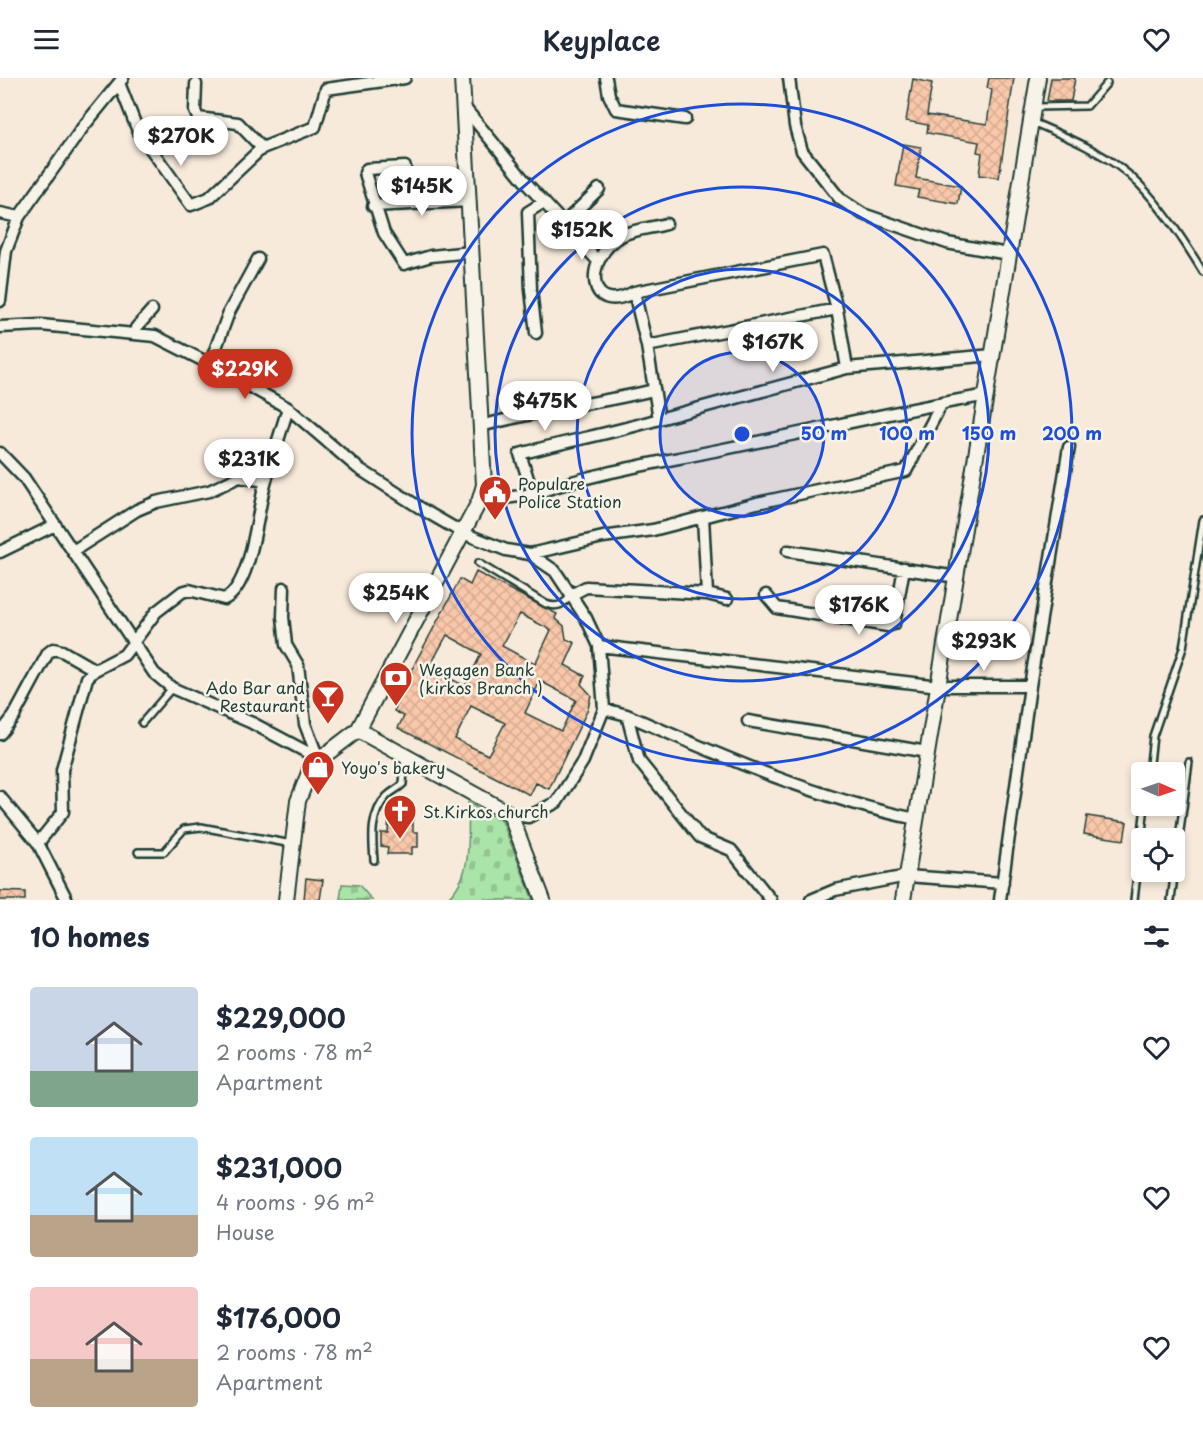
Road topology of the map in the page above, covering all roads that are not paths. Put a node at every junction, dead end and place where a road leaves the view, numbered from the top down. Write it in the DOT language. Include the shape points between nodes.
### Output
graph roads {
  1 [pos="405,78"];
  2 [pos="462,78"];
  3 [pos="606,78"];
  4 [pos="789,78"];
  5 [pos="1038,78"];
  6 [pos="121,80"];
  7 [pos="1107,83"];
  8 [pos="196,84"];
  9 [pos="464,107"];
  10 [pos="1033,107"];
  11 [pos="686,119"];
  12 [pos="1031,121"];
  13 [pos="262,148"];
  14 [pos="405,167"];
  15 [pos="599,189"];
  16 [pos="469,201"];
  17 [pos="544,202"];
  18 [pos="373,206"];
  19 [pos="0,213"];
  20 [pos="19,217"];
  21 [pos="563,224"];
  22 [pos="666,225"];
  23 [pos="471,252"];
  24 [pos="1008,254"];
  25 [pos="258,259"];
  26 [pos="597,260"];
  27 [pos="1203,272"];
  28 [pos="634,292"];
  29 [pos="0,301"];
  30 [pos="837,309"];
  31 [pos="152,310"];
  32 [pos="0,327"];
  33 [pos="536,333"];
  34 [pos="136,334"];
  35 [pos="647,346"];
  36 [pos="993,355"];
  37 [pos="210,364"];
  38 [pos="847,368"];
  39 [pos="654,390"];
  40 [pos="988,395"];
  41 [pos="942,403"];
  42 [pos="288,408"];
  43 [pos="659,419"];
  44 [pos="481,426"];
  45 [pos="1069,447"];
  46 [pos="0,453"];
  47 [pos="266,482"];
  48 [pos="533,494"];
  49 [pos="479,502"];
  50 [pos="703,517"];
  51 [pos="1203,520"];
  52 [pos="55,525"];
  53 [pos="463,533"];
  54 [pos="73,551"];
  55 [pos="788,551"];
  56 [pos="0,552"];
  57 [pos="530,554"];
  58 [pos="478,563"];
  59 [pos="904,568"];
  60 [pos="957,577"];
  61 [pos="284,588"];
  62 [pos="706,594"];
  63 [pos="571,595"];
  64 [pos="766,595"];
  65 [pos="728,599"];
  66 [pos="135,640"];
  67 [pos="599,646"];
  68 [pos="95,670"];
  69 [pos="939,686"];
  70 [pos="1030,686"];
  71 [pos="172,688"];
  72 [pos="604,709"];
  73 [pos="627,715"];
  74 [pos="748,721"];
  75 [pos="142,723"];
  76 [pos="357,730"];
  77 [pos="0,734"];
  78 [pos="927,752"];
  79 [pos="405,756"];
  80 [pos="318,758"];
  81 [pos="1150,762"];
  82 [pos="1189,762"];
  83 [pos="0,796"];
  84 [pos="510,814"];
  85 [pos="1144,816"];
  86 [pos="916,819"];
  87 [pos="38,843"];
  88 [pos="292,844"];
  89 [pos="138,852"];
  90 [pos="374,860"];
  91 [pos="907,876"];
  92 [pos="1002,883"];
  93 [pos="67,900"];
  94 [pos="286,900"];
  95 [pos="543,900"];
  96 [pos="771,900"];
  97 [pos="812,900"];
  98 [pos="903,900"];
  99 [pos="1000,900"];
  100 [pos="1134,900"];
  101 [pos="1172,900"];
  1 -- 13 [label="street" via="326,89 315,127"];
  2 -- 9 [label="street"];
  3 -- 11 [label="street" via="616,109"];
  4 -- 24 [label="street" via="802,151 840,199 863,214 947,243"];
  5 -- 10 [label="street"];
  6 -- 13 [label="street" via="138,131 191,205 209,198"];
  6 -- 20 [label="street"];
  7 -- 10 [label="lane" via="1087,106"];
  8 -- 13 [label="street" via="198,118 238,123"];
  9 -- 16 [label="street"];
  9 -- 17 [label="street"];
  10 -- 12 [label="street"];
  12 -- 24 [label="street"];
  12 -- 27 [label="lane" via="1076,140 1140,185 1183,239"];
  14 -- 18 [label="street" via="366,169"];
  15 -- 21 [label="street"];
  16 -- 18 [label="street"];
  16 -- 23 [label="street"];
  17 -- 21 [label="street"];
  17 -- 33 [label="street" via="528,212"];
  18 -- 23 [label="street" via="384,233 404,264 431,256"];
  19 -- 20 [label="street"];
  20 -- 29 [label="street" via="6,251"];
  21 -- 26 [label="street"];
  22 -- 26 [label="street" via="623,234"];
  23 -- 44 [label="street"];
  24 -- 36 [label="street"];
  25 -- 37 [label="street" via="229,312"];
  26 -- 28 [label="street" via="594,283 608,298 620,300"];
  28 -- 30 [label="street" via="824,255"];
  28 -- 35 [label="street"];
  30 -- 35 [label="street"];
  30 -- 38 [label="street"];
  31 -- 34 [label="street" via="136,328"];
  32 -- 34 [label="street" via="41,325"];
  34 -- 37 [label="street" via="155,336"];
  35 -- 39 [label="street"];
  36 -- 38 [label="street"];
  36 -- 40 [label="street"];
  37 -- 42 [label="street"];
  38 -- 43 [label="street"];
  39 -- 43 [label="street"];
  39 -- 44 [label="street" via="525,413"];
  40 -- 41 [label="street"];
  40 -- 60 [label="street"];
  41 -- 48 [label="street" via="630,467"];
  41 -- 50 [label="street" via="906,471"];
  42 -- 47 [label="street"];
  42 -- 53 [label="street" via="377,482"];
  43 -- 48 [label="street" via="609,435 520,454"];
  44 -- 49 [label="street" via="484,485"];
  45 -- 70 [label="street"];
  46 -- 52 [label="street" via="24,478"];
  47 -- 54 [label="street" via="239,477 209,491 156,502"];
  47 -- 66 [label="street" via="255,538 241,580 230,597 182,592 156,612"];
  48 -- 49 [label="street"];
  49 -- 53 [label="street"];
  50 -- 57 [label="street"];
  50 -- 62 [label="street"];
  51 -- 81 [label="lane" via="1183,648 1153,736"];
  52 -- 54 [label="street"];
  52 -- 56 [label="street"];
  53 -- 57 [label="street" via="506,550"];
  53 -- 76 [label="street"];
  54 -- 66 [label="street"];
  55 -- 59 [label="street"];
  57 -- 63 [label="street" via="555,571"];
  58 -- 63 [label="lane" via="553,607 564,604"];
  59 -- 60 [label="street"];
  59 -- 64 [label="street" via="894,624 888,626 777,608"];
  60 -- 69 [label="street"];
  61 -- 80 [label="street" via="286,645 298,665 305,724"];
  62 -- 63 [label="street" via="586,587"];
  62 -- 65 [label="street"];
  63 -- 67 [label="street"];
  66 -- 68 [label="street" via="124,655"];
  66 -- 71 [label="street" via="154,673"];
  67 -- 69 [label="street"];
  67 -- 72 [label="street"];
  68 -- 77 [label="street" via="53,649"];
  68 -- 87 [label="street" via="87,678 62,770 63,812"];
  69 -- 70 [label="street"];
  69 -- 78 [label="street"];
  70 -- 92 [label="street"];
  71 -- 75 [label="lane"];
  71 -- 80 [label="street" via="252,723"];
  72 -- 73 [label="street"];
  72 -- 84 [label="street" via="583,761 557,802 528,817"];
  73 -- 86 [label="street" via="759,772 877,811"];
  73 -- 96 [label="street" via="639,760 700,837 731,850"];
  74 -- 78 [label="street"];
  76 -- 79 [label="street"];
  76 -- 80 [label="street"];
  78 -- 86 [label="street"];
  79 -- 84 [label="street"];
  79 -- 90 [label="lane" via="402,784 376,813 371,833"];
  80 -- 88 [label="street" via="298,801"];
  82 -- 101 [label="lane"];
  83 -- 87 [label="street"];
  84 -- 95 [label="street"];
  85 -- 100 [label="lane"];
  86 -- 91 [label="street"];
  87 -- 93 [label="street"];
  88 -- 89 [label="lane" via="201,826 184,829 164,852"];
  88 -- 94 [label="street"];
  91 -- 92 [label="street"];
  91 -- 97 [label="street" via="835,890"];
  91 -- 98 [label="street"];
  92 -- 99 [label="street"];
}
